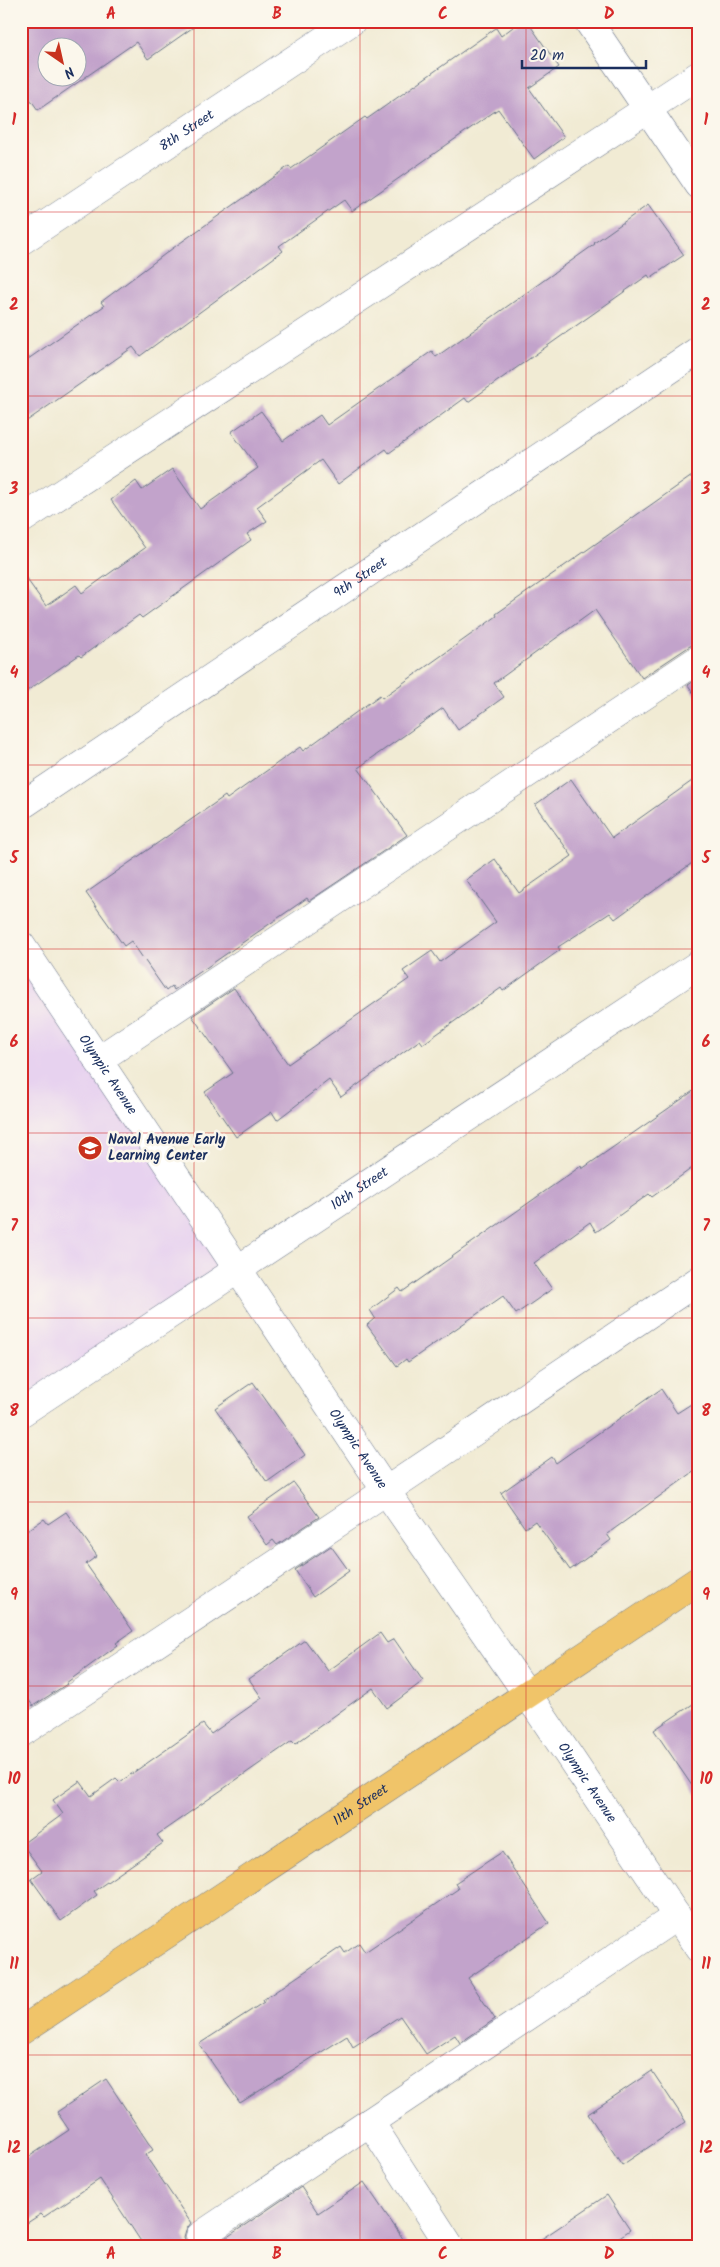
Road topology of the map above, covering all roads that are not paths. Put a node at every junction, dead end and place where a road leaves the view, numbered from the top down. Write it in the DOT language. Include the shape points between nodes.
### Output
graph roads {
  1 [pos="352,21"];
  2 [pos="588,21"];
  3 [pos="699,75"];
  4 [pos="647,109"];
  5 [pos="699,185"];
  6 [pos="21,241"];
  7 [pos="699,350"];
  8 [pos="21,520"];
  9 [pos="699,659"];
  10 [pos="21,806"];
  11 [pos="21,945"];
  12 [pos="699,964"];
  13 [pos="98,1060"];
  14 [pos="238,1267"];
  15 [pos="699,1280"];
  16 [pos="21,1413"];
  17 [pos="386,1491"];
  18 [pos="699,1580"];
  19 [pos="528,1695"];
  20 [pos="21,1733"];
  21 [pos="677,1916"];
  22 [pos="699,1949"];
  23 [pos="21,2031"];
  24 [pos="370,2122"];
  25 [pos="200,2236"];
  26 [pos="450,2246"];
  1 -- 6 [label="street, 8th Street"];
  2 -- 4 [label="street"];
  3 -- 4 [label="street"];
  4 -- 5 [label="street"];
  4 -- 8 [label="street"];
  7 -- 10 [label="street, 9th Street"];
  9 -- 13 [label="street"];
  11 -- 13 [label="street, Olympic Avenue"];
  12 -- 14 [label="street, 10th Street"];
  13 -- 14 [label="street, Olympic Avenue"];
  14 -- 16 [label="street, 10th Street"];
  14 -- 17 [label="street, Olympic Avenue"];
  15 -- 17 [label="street"];
  17 -- 19 [label="street, Olympic Avenue"];
  17 -- 20 [label="street"];
  18 -- 19 [label="main road, 11th Street"];
  19 -- 21 [label="street, Olympic Avenue"];
  19 -- 23 [label="main road, 11th Street"];
  21 -- 22 [label="street, Olympic Avenue"];
  21 -- 24 [label="street"];
  24 -- 25 [label="street"];
  24 -- 26 [label="street"];
}
